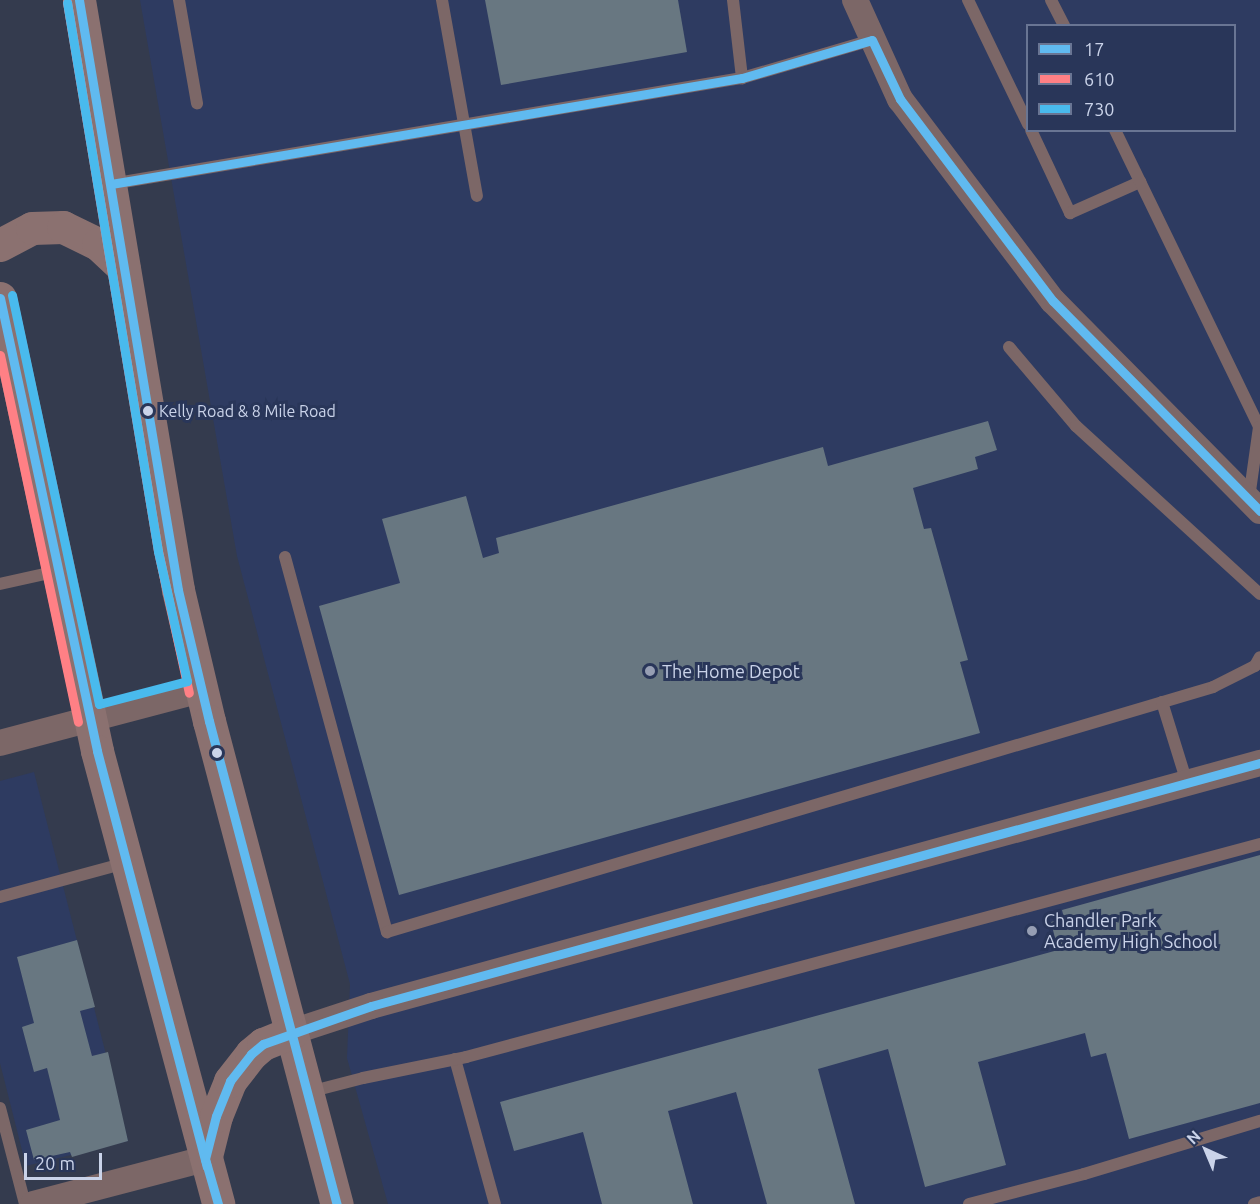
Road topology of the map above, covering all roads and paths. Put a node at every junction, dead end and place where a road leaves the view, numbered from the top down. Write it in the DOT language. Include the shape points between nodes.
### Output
graph roads {
  1 [pos="79,0"];
  2 [pos="179,0"];
  3 [pos="442,0"];
  4 [pos="733,0"];
  5 [pos="855,0"];
  6 [pos="968,0"];
  7 [pos="1051,0"];
  8 [pos="1063,24"];
  9 [pos="872,40"];
  10 [pos="742,78"];
  11 [pos="197,103"];
  12 [pos="1026,120"];
  13 [pos="463,125"];
  14 [pos="1032,132"];
  15 [pos="1116,132"];
  16 [pos="1140,182"];
  17 [pos="111,184"];
  18 [pos="477,196"];
  19 [pos="0,246"];
  20 [pos="124,268"];
  21 [pos="0,298"];
  22 [pos="1009,347"];
  23 [pos="1254,507"];
  24 [pos="285,557"];
  25 [pos="59,570"];
  26 [pos="0,584"];
  27 [pos="1260,594"];
  28 [pos="1260,657"];
  29 [pos="201,690"];
  30 [pos="1162,702"];
  31 [pos="90,719"];
  32 [pos="0,743"];
  33 [pos="1260,763"];
  34 [pos="1187,783"];
  35 [pos="1260,844"];
  36 [pos="126,863"];
  37 [pos="0,897"];
  38 [pos="292,1032"];
  39 [pos="455,1059"];
  40 [pos="308,1093"];
  41 [pos="0,1108"];
  42 [pos="1260,1121"];
  43 [pos="205,1159"];
  44 [pos="1260,1202"];
  45 [pos="25,1204"];
  46 [pos="33,1204"];
  47 [pos="218,1204"];
  48 [pos="337,1204"];
  49 [pos="495,1204"];
  50 [pos="969,1204"];
  51 [pos="1254,1204"];
  1 -- 17 [label="street"];
  2 -- 11 [label="lane"];
  3 -- 13 [label="lane"];
  4 -- 10 [label="lane"];
  5 -- 9 [label="street"];
  6 -- 12 [label="lane"];
  7 -- 8 [label="lane"];
  9 -- 10 [label="lane"];
  9 -- 23 [label="street" via="900,99 1053,301"];
  10 -- 13 [label="lane"];
  13 -- 17 [label="lane"];
  13 -- 18 [label="lane"];
  14 -- 16 [label="lane" via="1070,213"];
  15 -- 16 [label="lane"];
  16 -- 23 [label="lane" via="1259,427"];
  17 -- 20 [label="street"];
  19 -- 20 [label="street" via="32,228 63,227 98,244"];
  20 -- 29 [label="street" via="170,549"];
  21 -- 25 [label="street"];
  22 -- 27 [label="lane" via="1076,426"];
  24 -- 30 [label="lane" via="387,932"];
  25 -- 26 [label="lane"];
  25 -- 31 [label="street"];
  28 -- 30 [label="lane" via="1255,666 1212,687"];
  29 -- 31 [label="street"];
  29 -- 38 [label="street"];
  30 -- 34 [label="lane"];
  31 -- 32 [label="street"];
  31 -- 36 [label="street"];
  33 -- 34 [label="street"];
  34 -- 38 [label="street" via="370,1006"];
  35 -- 39 [label="lane"];
  36 -- 37 [label="lane"];
  36 -- 43 [label="street"];
  38 -- 40 [label="street"];
  38 -- 43 [label="street" via="263,1044 230,1081"];
  39 -- 40 [label="lane"];
  39 -- 49 [label="lane"];
  40 -- 48 [label="street"];
  41 -- 45 [label="lane"];
  42 -- 50 [label="lane"];
  43 -- 46 [label="street"];
  43 -- 47 [label="street"];
  44 -- 51 [label="lane"];
}
